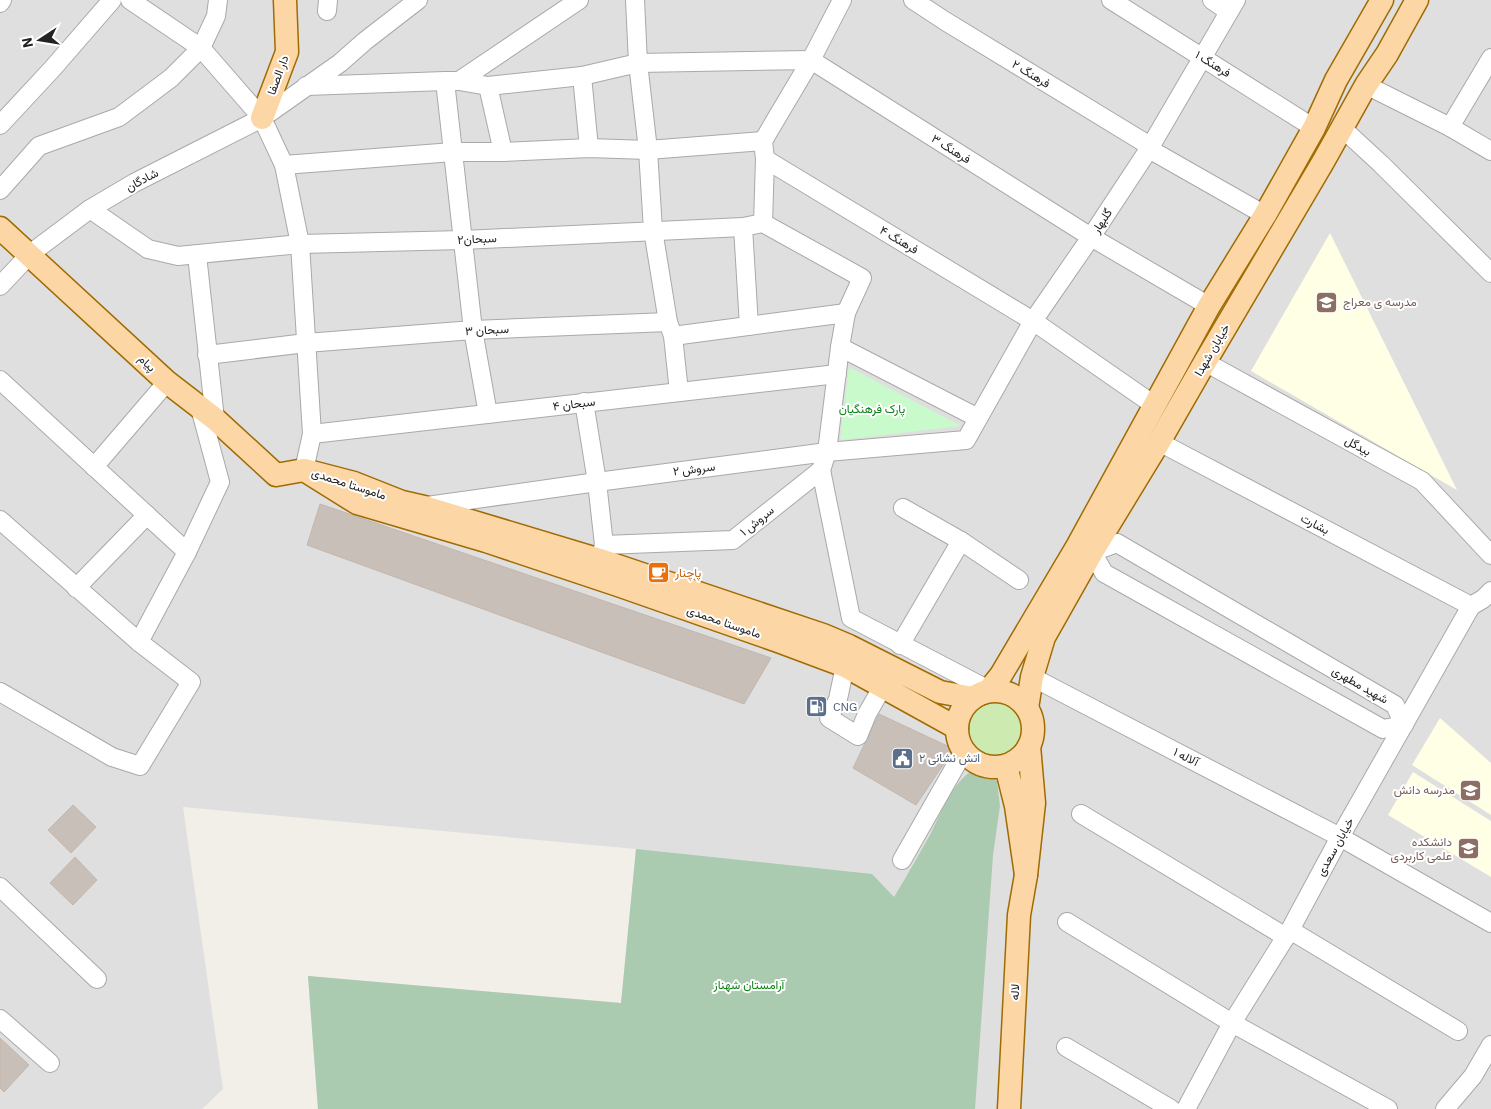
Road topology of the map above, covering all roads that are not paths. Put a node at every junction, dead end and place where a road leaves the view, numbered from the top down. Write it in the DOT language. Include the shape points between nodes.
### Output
graph roads {
  1 [pos="112,0"];
  2 [pos="130,0"];
  3 [pos="218,0"];
  4 [pos="285,0"];
  5 [pos="418,0"];
  6 [pos="579,0"];
  7 [pos="635,0"];
  8 [pos="842,0"];
  9 [pos="913,0"];
  10 [pos="1111,0"];
  11 [pos="1212,0"];
  12 [pos="1382,0"];
  13 [pos="1417,0"];
  14 [pos="1232,6"];
  15 [pos="201,48"];
  16 [pos="1202,57"];
  17 [pos="1491,58"];
  18 [pos="811,60"];
  19 [pos="638,63"];
  20 [pos="582,76"];
  21 [pos="452,81"];
  22 [pos="1366,85"];
  23 [pos="306,86"];
  24 [pos="488,86"];
  25 [pos="262,118"];
  26 [pos="0,125"];
  27 [pos="1450,127"];
  28 [pos="1314,128"];
  29 [pos="1342,128"];
  30 [pos="763,141"];
  31 [pos="589,148"];
  32 [pos="1150,148"];
  33 [pos="648,150"];
  34 [pos="1491,151"];
  35 [pos="453,152"];
  36 [pos="504,152"];
  37 [pos="766,159"];
  38 [pos="284,165"];
  39 [pos="0,190"];
  40 [pos="90,209"];
  41 [pos="1265,215"];
  42 [pos="764,223"];
  43 [pos="743,227"];
  44 [pos="0,228"];
  45 [pos="653,230"];
  46 [pos="1091,237"];
  47 [pos="463,240"];
  48 [pos="300,244"];
  49 [pos="30,254"];
  50 [pos="197,255"];
  51 [pos="1491,273"];
  52 [pos="0,286"];
  53 [pos="1209,306"];
  54 [pos="846,313"];
  55 [pos="1034,321"];
  56 [pos="749,326"];
  57 [pos="671,329"];
  58 [pos="473,330"];
  59 [pos="306,344"];
  60 [pos="840,347"];
  61 [pos="207,355"];
  62 [pos="1204,362"];
  63 [pos="837,374"];
  64 [pos="0,380"];
  65 [pos="167,382"];
  66 [pos="679,392"];
  67 [pos="584,402"];
  68 [pos="1154,405"];
  69 [pos="207,414"];
  70 [pos="488,414"];
  71 [pos="978,418"];
  72 [pos="312,434"];
  73 [pos="966,440"];
  74 [pos="1158,442"];
  75 [pos="827,452"];
  76 [pos="94,467"];
  77 [pos="304,470"];
  78 [pos="821,470"];
  79 [pos="597,482"];
  80 [pos="424,507"];
  81 [pos="903,508"];
  82 [pos="147,515"];
  83 [pos="0,520"];
  84 [pos="961,541"];
  85 [pos="1085,548"];
  86 [pos="188,552"];
  87 [pos="602,552"];
  88 [pos="1491,555"];
  89 [pos="1019,580"];
  90 [pos="76,588"];
  91 [pos="1491,591"];
  92 [pos="1471,606"];
  93 [pos="139,642"];
  94 [pos="900,644"];
  95 [pos="845,666"];
  96 [pos="1032,677"];
  97 [pos="883,686"];
  98 [pos="0,692"];
  99 [pos="981,694"];
  100 [pos="1027,708"];
  101 [pos="1404,725"];
  102 [pos="957,728"];
  103 [pos="1029,746"];
  104 [pos="964,751"];
  105 [pos="1006,766"];
  106 [pos="1081,814"];
  107 [pos="1340,837"];
  108 [pos="902,860"];
  109 [pos="1026,875"];
  110 [pos="0,887"];
  111 [pos="1067,922"];
  112 [pos="1491,922"];
  113 [pos="1288,933"];
  114 [pos="97,979"];
  115 [pos="0,1019"];
  116 [pos="1232,1023"];
  117 [pos="1458,1031"];
  118 [pos="1491,1044"];
  119 [pos="1066,1047"];
  120 [pos="50,1063"];
  121 [pos="1009,1109"];
  122 [pos="1171,1109"];
  123 [pos="1186,1109"];
  124 [pos="1388,1109"];
  125 [pos="1445,1109"];
  1 -- 26 [label="street"];
  2 -- 15 [label="street"];
  3 -- 15 [label="street" via="216,16"];
  4 -- 25 [label="main road, دار الصفا" via="287,52"];
  5 -- 23 [label="street, شادگان"];
  6 -- 21 [label="street"];
  7 -- 19 [label="street"];
  8 -- 18 [label="street"];
  9 -- 32 [label="street, فرهنگ ۲"];
  10 -- 16 [label="street, فرهنگ ۱"];
  11 -- 14 [label="street"];
  12 -- 28 [label="main road, خیابان شهدا" via="1336,80"];
  13 -- 22 [label="main road, خیابان شهدا"];
  14 -- 16 [label="street, گلبهار"];
  15 -- 25 [label="street"];
  15 -- 39 [label="street" via="171,78 118,117 39,146"];
  16 -- 28 [label="street, فرهنگ ۱"];
  16 -- 32 [label="street, گلبهار"];
  17 -- 27 [label="street"];
  18 -- 19 [label="street"];
  18 -- 30 [label="street"];
  18 -- 46 [label="street, فرهنگ ۳"];
  19 -- 20 [label="street"];
  19 -- 33 [label="street"];
  20 -- 24 [label="street"];
  20 -- 31 [label="street"];
  21 -- 23 [label="street"];
  21 -- 24 [label="street"];
  21 -- 35 [label="street"];
  22 -- 27 [label="street"];
  22 -- 29 [label="main road, خیابان شهدا"];
  23 -- 25 [label="street, شادگان"];
  24 -- 36 [label="street"];
  25 -- 38 [label="street"];
  25 -- 40 [label="street, شادگان"];
  27 -- 34 [label="street"];
  28 -- 41 [label="main road, خیابان شهدا"];
  29 -- 51 [label="street"];
  29 -- 62 [label="main road, خیابان شهدا"];
  30 -- 33 [label="street"];
  30 -- 37 [label="street"];
  31 -- 33 [label="street"];
  31 -- 36 [label="street"];
  32 -- 41 [label="street, فرهنگ ۲"];
  32 -- 46 [label="street, گلبهار"];
  33 -- 45 [label="street"];
  35 -- 36 [label="street"];
  35 -- 38 [label="street"];
  35 -- 47 [label="street"];
  37 -- 42 [label="street"];
  37 -- 55 [label="street, فرهنگ ۴"];
  38 -- 48 [label="street"];
  40 -- 49 [label="street, شادگان"];
  40 -- 50 [label="street, سبحان۲" via="148,249 178,256"];
  41 -- 53 [label="main road, خیابان شهدا"];
  42 -- 43 [label="street, سبحان۲"];
  42 -- 54 [label="street" via="862,278"];
  43 -- 45 [label="street, سبحان۲"];
  43 -- 56 [label="street"];
  44 -- 49 [label="main road, پیام"];
  45 -- 47 [label="street, سبحان۲"];
  45 -- 57 [label="street"];
  46 -- 53 [label="street, فرهنگ ۳"];
  46 -- 55 [label="street, گلبهار"];
  47 -- 48 [label="street, سبحان۲"];
  47 -- 58 [label="street"];
  48 -- 50 [label="street, سبحان۲"];
  48 -- 59 [label="street"];
  49 -- 52 [label="street, شادگان"];
  49 -- 65 [label="main road, پیام"];
  50 -- 61 [label="street"];
  53 -- 68 [label="main road, خیابان شهدا"];
  54 -- 56 [label="street, سبحان ۳"];
  54 -- 60 [label="street"];
  55 -- 68 [label="street, فرهنگ ۴"];
  55 -- 71 [label="street, گلبهار"];
  56 -- 57 [label="street, سبحان ۳"];
  57 -- 58 [label="street, سبحان ۳"];
  57 -- 66 [label="street"];
  58 -- 59 [label="street, سبحان ۳"];
  58 -- 70 [label="street"];
  59 -- 61 [label="street, سبحان ۳"];
  59 -- 72 [label="street"];
  60 -- 63 [label="street"];
  60 -- 71 [label="street"];
  61 -- 69 [label="street"];
  62 -- 74 [label="main road, خیابان شهدا"];
  62 -- 88 [label="street, بیدگل" via="1422,481"];
  63 -- 66 [label="street, سبحان ۴"];
  63 -- 75 [label="street"];
  64 -- 76 [label="street"];
  65 -- 69 [label="main road, پیام"];
  65 -- 76 [label="street"];
  66 -- 67 [label="street, سبحان ۴"];
  67 -- 70 [label="street, سبحان ۴"];
  67 -- 79 [label="street"];
  68 -- 85 [label="main road, خیابان شهدا"];
  69 -- 77 [label="main road, پیام" via="276,475"];
  69 -- 86 [label="street" via="220,482"];
  70 -- 72 [label="street, سبحان ۴"];
  71 -- 73 [label="street, گلبهار"];
  72 -- 77 [label="street"];
  73 -- 75 [label="street, سروش ۲"];
  74 -- 85 [label="main road, خیابان شهدا"];
  74 -- 92 [label="street, بشارت"];
  75 -- 78 [label="street"];
  75 -- 79 [label="street, سروش ۲"];
  76 -- 82 [label="street"];
  77 -- 80 [label="main road, ماموستا محمدی"];
  77 -- 95 [label="main road, ماموستا محمدی" via="357,503 618,585"];
  78 -- 87 [label="street, سروش ۱" via="733,540"];
  78 -- 94 [label="street" via="851,618"];
  79 -- 80 [label="street, سروش ۲"];
  79 -- 87 [label="street"];
  80 -- 87 [label="main road, ماموستا محمدی"];
  81 -- 84 [label="street"];
  82 -- 86 [label="street"];
  82 -- 90 [label="street"];
  83 -- 90 [label="street"];
  84 -- 89 [label="street"];
  84 -- 94 [label="street"];
  85 -- 96 [label="main road, خیابان شهدا" via="1044,637"];
  85 -- 99 [label="main road, خیابان شهدا" via="1005,668"];
  85 -- 101 [label="street" via="1104,573 1383,729"];
  85 -- 101 [label="street, شهید مطهری" via="1117,543 1395,705"];
  86 -- 93 [label="street"];
  87 -- 99 [label="main road, ماموستا محمدی" via="823,635 940,692"];
  90 -- 93 [label="street"];
  91 -- 92 [label="street, خیابان سعدی"];
  92 -- 101 [label="street, خیابان سعدی"];
  93 -- 98 [label="street" via="191,682 140,766 112,757"];
  94 -- 99 [label="street"];
  95 -- 97 [label="main road, ماموستا محمدی"];
  95 -- 97 [label="street" via="830,718 858,736"];
  96 -- 100 [label="main road, خیابان شهدا"];
  96 -- 107 [label="street, آلاله ۱"];
  97 -- 102 [label="main road, ماموستا محمدی"];
  99 -- 100 [label="main road" via="1006,692"];
  99 -- 102 [label="main road" via="965,706"];
  100 -- 103 [label="main road" via="1033,734"];
  101 -- 107 [label="street, خیابان سعدی"];
  102 -- 104 [label="main road"];
  103 -- 105 [label="main road" via="1015,762"];
  103 -- 109 [label="main road" via="1034,803"];
  104 -- 105 [label="main road" via="983,765"];
  104 -- 108 [label="street"];
  105 -- 109 [label="main road" via="1016,806"];
  106 -- 113 [label="street"];
  107 -- 112 [label="street, آلاله ۱"];
  107 -- 113 [label="street, خیابان سعدی"];
  109 -- 121 [label="main road, لاله" via="1019,915"];
  110 -- 114 [label="street"];
  111 -- 116 [label="street"];
  113 -- 116 [label="street, خیابان سعدی"];
  113 -- 117 [label="street"];
  115 -- 120 [label="street"];
  116 -- 123 [label="street, خیابان سعدی"];
  116 -- 124 [label="street"];
  118 -- 125 [label="street" via="1473,1076"];
  119 -- 122 [label="street"];
}
